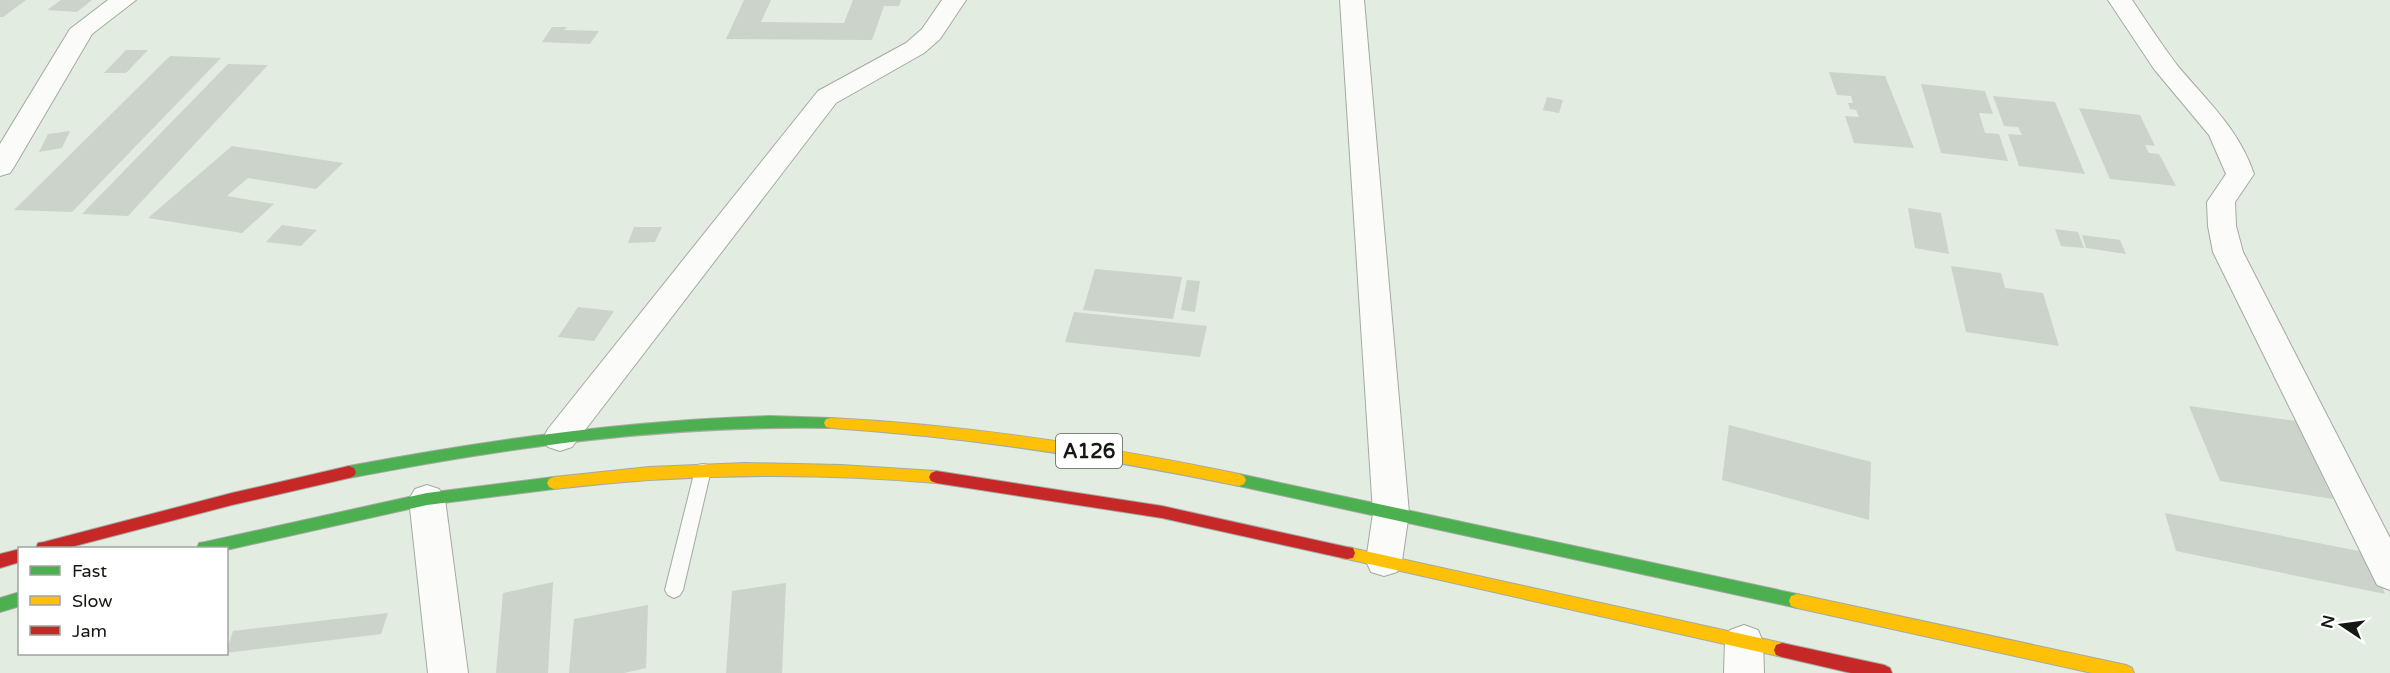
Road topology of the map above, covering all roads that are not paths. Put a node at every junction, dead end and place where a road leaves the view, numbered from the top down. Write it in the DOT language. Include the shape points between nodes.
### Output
graph roads {
  1 [pos="124,0"];
  2 [pos="954,0"];
  3 [pos="1352,0"];
  4 [pos="2120,0"];
  5 [pos="0,167"];
  6 [pos="560,438"];
  7 [pos="704,470"];
  8 [pos="427,499"];
  9 [pos="1391,513"];
  10 [pos="51,547"];
  11 [pos="214,547"];
  12 [pos="18,556"];
  13 [pos="0,561"];
  14 [pos="1384,561"];
  15 [pos="2390,574"];
  16 [pos="675,590"];
  17 [pos="18,600"];
  18 [pos="0,605"];
  19 [pos="1744,657"];
  20 [pos="448,673"];
  21 [pos="1884,673"];
  22 [pos="2126,673"];
  1 -- 5 [label="street" via="82,28"];
  2 -- 6 [label="street" via="915,48 827,97"];
  3 -- 9 [label="street"];
  4 -- 15 [label="street" via="2168,70 2225,135 2240,174 2221,202 2228,252"];
  6 -- 9 [label="highway, A126" via="771,423 896,426 1094,452"];
  6 -- 10 [label="highway, A126" via="399,461 162,516"];
  7 -- 8 [label="highway, A126" via="574,480"];
  7 -- 14 [label="highway, A126" via="861,471 961,479 1162,512"];
  7 -- 16 [label="lane"];
  8 -- 11 [label="highway, A126"];
  8 -- 20 [label="street"];
  9 -- 14 [label="street"];
  9 -- 22 [label="highway, A126"];
  12 -- 13 [label="highway"];
  14 -- 19 [label="highway, A126"];
  17 -- 18 [label="highway"];
  19 -- 21 [label="highway, A126"];
}
